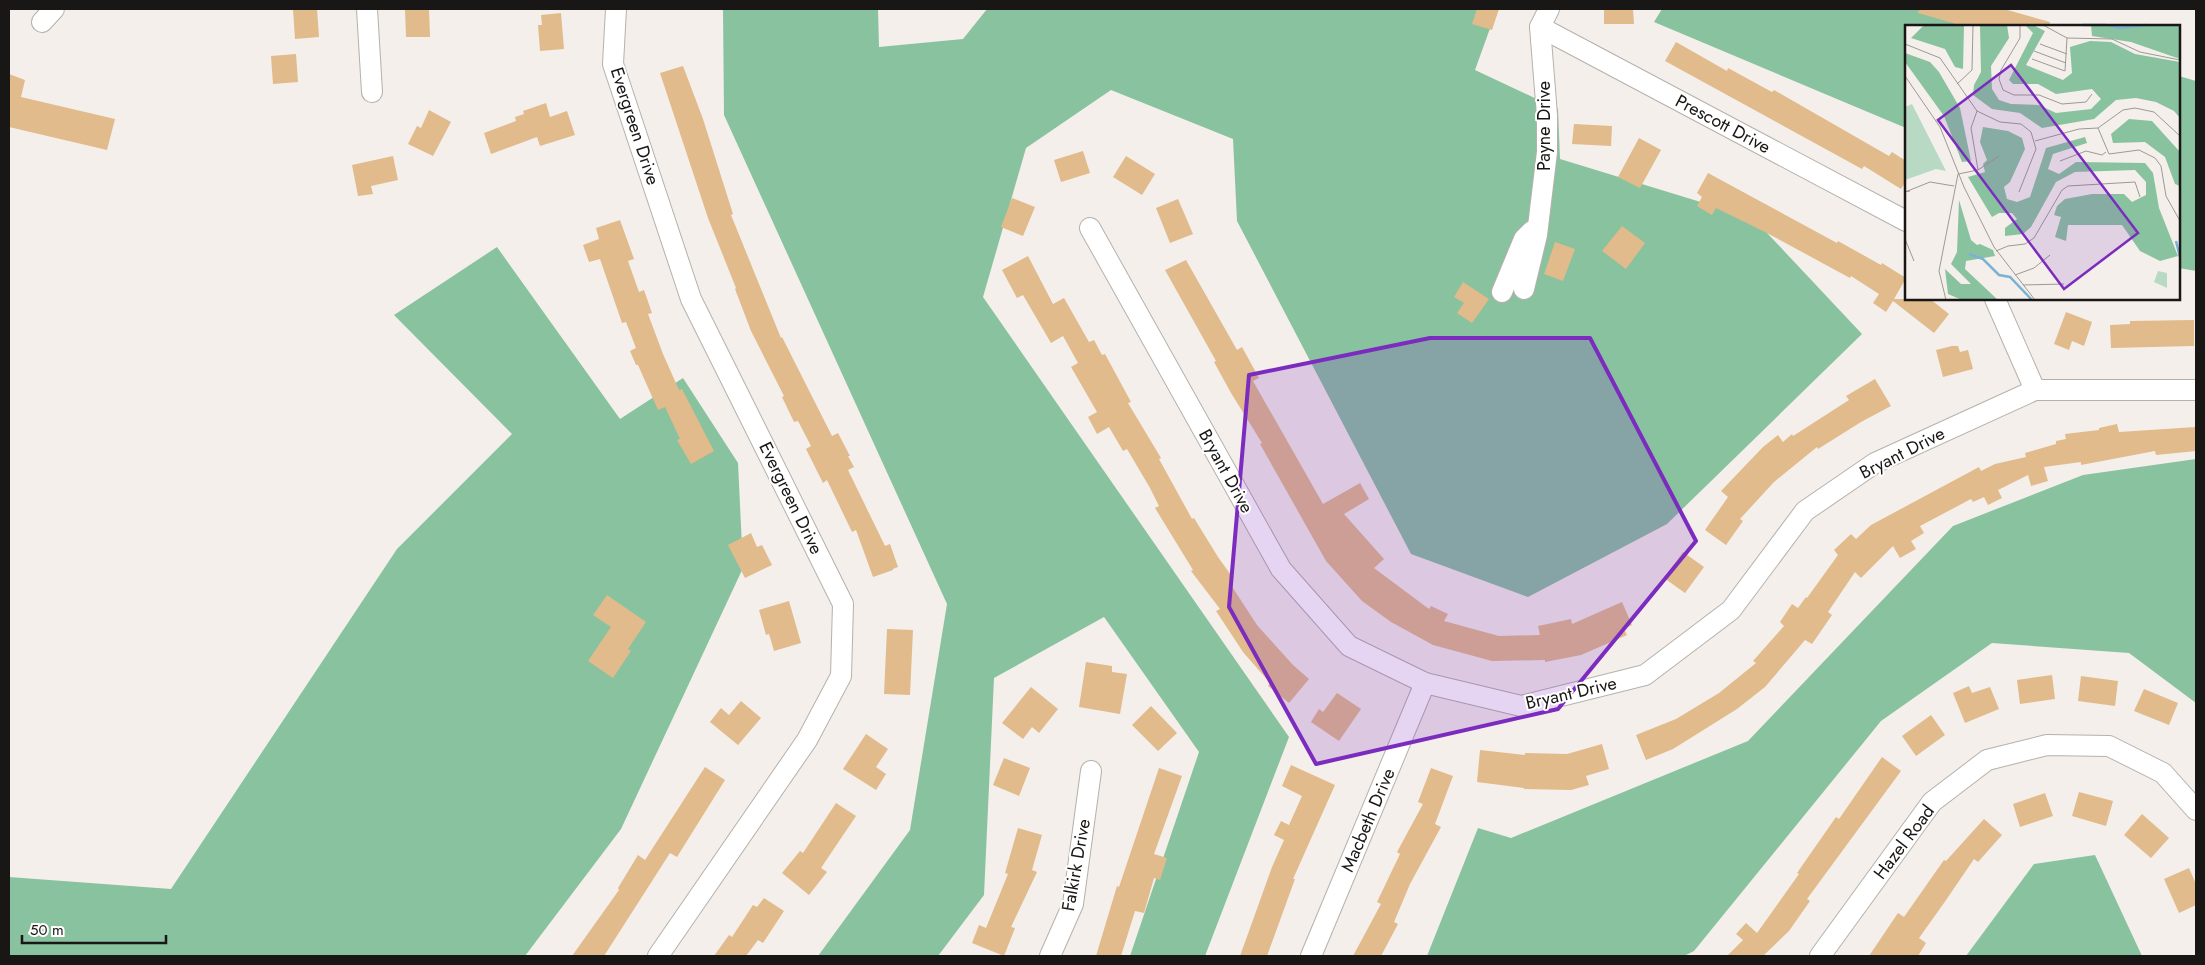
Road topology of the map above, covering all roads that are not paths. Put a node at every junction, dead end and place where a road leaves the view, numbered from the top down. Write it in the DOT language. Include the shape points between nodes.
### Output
graph roads {
  1 [pos="367,9"];
  2 [pos="616,9"];
  3 [pos="1549,9"];
  4 [pos="1540,27"];
  5 [pos="372,92"];
  6 [pos="1905,220"];
  7 [pos="1538,224"];
  8 [pos="1090,228"];
  9 [pos="1524,288"];
  10 [pos="1502,292"];
  11 [pos="1995,300"];
  12 [pos="2035,390"];
  13 [pos="2196,390"];
  14 [pos="1425,683"];
  15 [pos="1091,771"];
  16 [pos="2196,810"];
  17 [pos="658,956"];
  18 [pos="1050,956"];
  19 [pos="1311,956"];
  20 [pos="1820,956"];
  1 -- 5 [label="street"];
  2 -- 17 [label="street, Evergreen Drive" via="613,64 691,299 843,604 841,676 808,740"];
  3 -- 4 [label="street"];
  4 -- 6 [label="street, Prescott Drive"];
  4 -- 7 [label="street, Payne Drive" via="1547,152"];
  7 -- 9 [label="street, Payne Drive"];
  7 -- 10 [label="street" via="1524,239"];
  8 -- 14 [label="street, Bryant Drive" via="1281,569 1349,646"];
  11 -- 12 [label="street"];
  12 -- 13 [label="street, Bryant Drive"];
  12 -- 14 [label="street, Bryant Drive" via="1875,463 1805,511 1730,610 1644,675 1521,706"];
  14 -- 19 [label="street, Macbeth Drive"];
  15 -- 18 [label="street, Falkirk Drive" via="1073,904"];
  16 -- 20 [label="street, Hazel Road" via="2163,773 2109,746 2047,745 1987,760 1932,802"];
}
